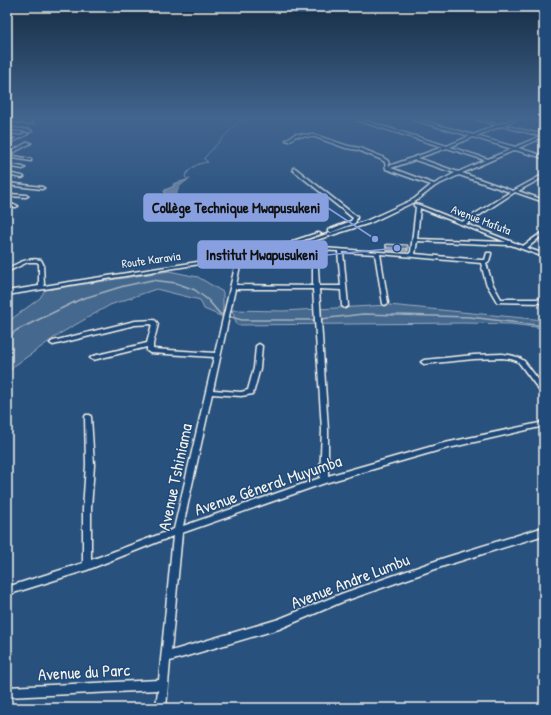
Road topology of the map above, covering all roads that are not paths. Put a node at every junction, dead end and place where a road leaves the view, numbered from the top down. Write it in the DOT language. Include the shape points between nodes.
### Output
graph roads {
  1 [pos="366,152"];
  2 [pos="431,152"];
  3 [pos="460,152"];
  4 [pos="506,152"];
  5 [pos="527,152"];
  6 [pos="7,156"];
  7 [pos="544,157"];
  8 [pos="414,158"];
  9 [pos="30,160"];
  10 [pos="487,160"];
  11 [pos="7,165"];
  12 [pos="23,168"];
  13 [pos="387,168"];
  14 [pos="294,169"];
  15 [pos="7,174"];
  16 [pos="457,174"];
  17 [pos="544,175"];
  18 [pos="22,176"];
  19 [pos="7,184"];
  20 [pos="434,185"];
  21 [pos="42,188"];
  22 [pos="514,191"];
  23 [pos="7,195"];
  24 [pos="26,196"];
  25 [pos="544,201"];
  26 [pos="410,203"];
  27 [pos="7,206"];
  28 [pos="16,206"];
  29 [pos="418,206"];
  30 [pos="462,224"];
  31 [pos="544,232"];
  32 [pos="414,240"];
  33 [pos="515,244"];
  34 [pos="298,245"];
  35 [pos="287,246"];
  36 [pos="315,248"];
  37 [pos="524,248"];
  38 [pos="340,250"];
  39 [pos="376,252"];
  40 [pos="490,254"];
  41 [pos="410,255"];
  42 [pos="543,256"];
  43 [pos="240,258"];
  44 [pos="544,261"];
  45 [pos="483,262"];
  46 [pos="7,271"];
  47 [pos="233,287"];
  48 [pos="42,288"];
  49 [pos="316,288"];
  50 [pos="344,288"];
  51 [pos="7,293"];
  52 [pos="544,301"];
  53 [pos="385,303"];
  54 [pos="345,306"];
  55 [pos="53,343"];
  56 [pos="150,344"];
  57 [pos="259,346"];
  58 [pos="218,355"];
  59 [pos="93,358"];
  60 [pos="424,362"];
  61 [pos="209,392"];
  62 [pos="544,392"];
  63 [pos="88,417"];
  64 [pos="544,424"];
  65 [pos="324,480"];
  66 [pos="178,531"];
  67 [pos="544,531"];
  68 [pos="87,566"];
  69 [pos="7,591"];
  70 [pos="166,657"];
  71 [pos="163,685"];
  72 [pos="7,692"];
  73 [pos="161,708"];
  1 -- 13 [label="street" via="383,159 387,163"];
  2 -- 8 [label="street"];
  3 -- 10 [label="street"];
  4 -- 10 [label="street"];
  5 -- 7 [label="street"];
  6 -- 9 [label="street"];
  8 -- 13 [label="street"];
  8 -- 16 [label="street"];
  10 -- 16 [label="street"];
  11 -- 12 [label="street"];
  13 -- 20 [label="street"];
  14 -- 35 [label="street" via="355,219"];
  15 -- 18 [label="street"];
  16 -- 20 [label="street"];
  16 -- 22 [label="street"];
  17 -- 22 [label="street"];
  19 -- 21 [label="street"];
  20 -- 26 [label="street"];
  22 -- 25 [label="street"];
  22 -- 30 [label="street"];
  23 -- 24 [label="street"];
  26 -- 29 [label="street, Avenue Mafuta"];
  26 -- 34 [label="street" via="368,222"];
  27 -- 28 [label="street"];
  29 -- 30 [label="street, Avenue Mafuta"];
  29 -- 32 [label="street"];
  30 -- 33 [label="street, Avenue Mafuta"];
  31 -- 37 [label="street"];
  32 -- 33 [label="street"];
  32 -- 41 [label="street" via="413,252"];
  33 -- 37 [label="street, Avenue Mafuta"];
  34 -- 35 [label="street"];
  34 -- 36 [label="street"];
  35 -- 43 [label="street" via="248,251"];
  36 -- 38 [label="street"];
  36 -- 49 [label="street"];
  37 -- 42 [label="street, Avenue Mafuta"];
  38 -- 39 [label="street"];
  38 -- 50 [label="street"];
  39 -- 41 [label="street"];
  39 -- 53 [label="street"];
  40 -- 45 [label="street"];
  41 -- 45 [label="street"];
  42 -- 44 [label="street"];
  43 -- 47 [label="street, Avenue Tshiniama"];
  43 -- 48 [label="street, Route Karavia"];
  45 -- 52 [label="street" via="489,283 499,301"];
  46 -- 48 [label="street" via="26,261 39,261"];
  47 -- 49 [label="street"];
  47 -- 58 [label="street, Avenue Tshiniama"];
  48 -- 51 [label="street, Route Karavia"];
  49 -- 50 [label="street"];
  49 -- 65 [label="street" via="325,430"];
  50 -- 54 [label="street"];
  55 -- 56 [label="street" via="135,323 154,322"];
  56 -- 58 [label="street" via="151,351"];
  56 -- 59 [label="street"];
  57 -- 61 [label="street" via="251,392"];
  58 -- 61 [label="street, Avenue Tshiniama"];
  60 -- 62 [label="street" via="511,357 521,361"];
  61 -- 66 [label="street, Avenue Tshiniama"];
  63 -- 68 [label="street" via="90,465"];
  64 -- 65 [label="street, Avenue Géneral Muyumba" via="440,447"];
  65 -- 66 [label="street, Avenue Géneral Muyumba"];
  66 -- 68 [label="street, Avenue Géneral Muyumba"];
  66 -- 70 [label="street, Avenue Tshiniama"];
  67 -- 70 [label="street, Avenue Andre Lumbu" via="341,598 279,624"];
  68 -- 69 [label="street, Avenue Géneral Muyumba"];
  70 -- 71 [label="street, Avenue Tshiniama"];
  71 -- 72 [label="street, Avenue du Parc"];
  71 -- 73 [label="street, Avenue Tshiniama"];
}
